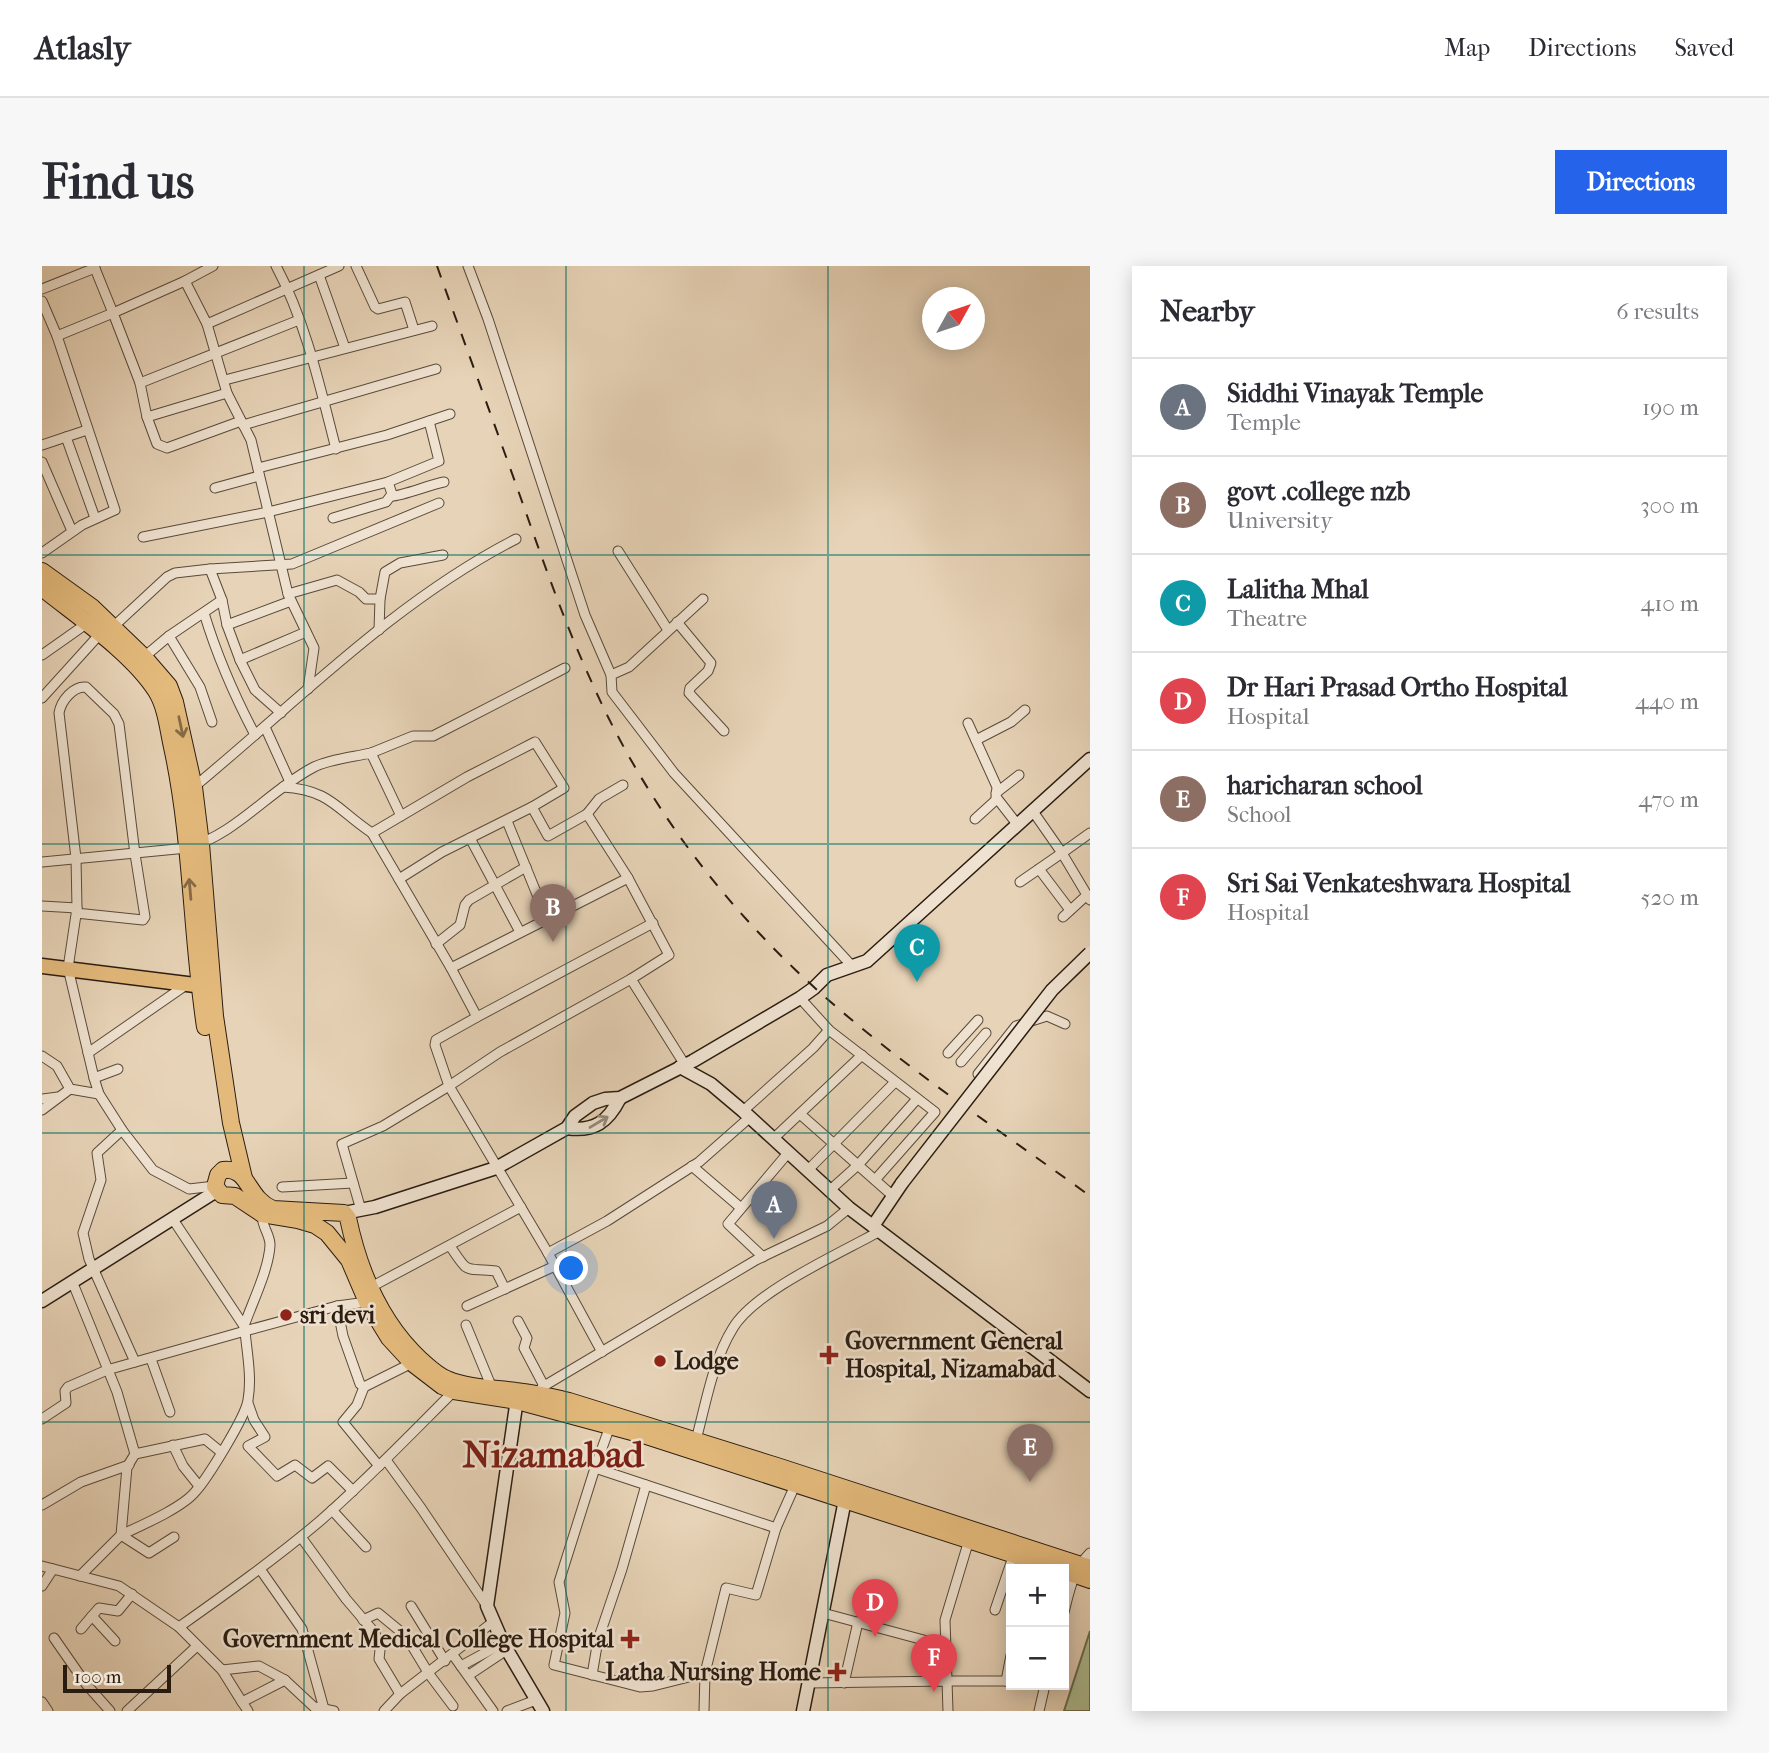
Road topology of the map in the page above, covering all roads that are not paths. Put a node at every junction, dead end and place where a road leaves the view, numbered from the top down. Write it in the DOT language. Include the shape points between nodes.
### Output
graph roads {
  1 [pos="213,266"];
  2 [pos="276,266"];
  3 [pos="339,266"];
  4 [pos="356,266"];
  5 [pos="468,266"];
  6 [pos="94,267"];
  7 [pos="319,275"];
  8 [pos="185,281"];
  9 [pos="288,287"];
  10 [pos="42,289"];
  11 [pos="42,301"];
  12 [pos="113,313"];
  13 [pos="299,320"];
  14 [pos="207,324"];
  15 [pos="432,326"];
  16 [pos="414,330"];
  17 [pos="57,337"];
  18 [pos="345,348"];
  19 [pos="216,353"];
  20 [pos="312,356"];
  21 [pos="436,369"];
  22 [pos="225,380"];
  23 [pos="140,383"];
  24 [pos="228,393"];
  25 [pos="324,401"];
  26 [pos="450,414"];
  27 [pos="147,417"];
  28 [pos="429,421"];
  29 [pos="242,423"];
  30 [pos="87,430"];
  31 [pos="66,437"];
  32 [pos="42,445"];
  33 [pos="336,449"];
  34 [pos="42,462"];
  35 [pos="259,472"];
  36 [pos="388,482"];
  37 [pos="444,482"];
  38 [pos="215,488"];
  39 [pos="391,496"];
  40 [pos="439,503"];
  41 [pos="268,512"];
  42 [pos="95,518"];
  43 [pos="333,518"];
  44 [pos="72,531"];
  45 [pos="143,537"];
  46 [pos="516,539"];
  47 [pos="618,551"];
  48 [pos="42,554"];
  49 [pos="443,555"];
  50 [pos="281,566"];
  51 [pos="209,569"];
  52 [pos="42,571"];
  53 [pos="42,589"];
  54 [pos="290,598"];
  55 [pos="380,599"];
  56 [pos="703,599"];
  57 [pos="222,600"];
  58 [pos="204,613"];
  59 [pos="677,622"];
  60 [pos="86,624"];
  61 [pos="227,625"];
  62 [pos="379,630"];
  63 [pos="668,630"];
  64 [pos="106,631"];
  65 [pos="306,632"];
  66 [pos="169,636"];
  67 [pos="42,655"];
  68 [pos="145,657"];
  69 [pos="240,660"];
  70 [pos="565,668"];
  71 [pos="611,675"];
  72 [pos="308,689"];
  73 [pos="42,698"];
  74 [pos="1025,710"];
  75 [pos="281,713"];
  76 [pos="212,722"];
  77 [pos="968,723"];
  78 [pos="265,727"];
  79 [pos="724,731"];
  80 [pos="256,735"];
  81 [pos="976,740"];
  82 [pos="371,753"];
  83 [pos="1089,764"];
  84 [pos="1019,775"];
  85 [pos="287,785"];
  86 [pos="623,785"];
  87 [pos="194,786"];
  88 [pos="997,796"];
  89 [pos="532,807"];
  90 [pos="1032,810"];
  91 [pos="587,814"];
  92 [pos="401,816"];
  93 [pos="975,819"];
  94 [pos="507,821"];
  95 [pos="1017,824"];
  96 [pos="372,833"];
  97 [pos="1090,833"];
  98 [pos="470,838"];
  99 [pos="194,846"];
  100 [pos="1062,853"];
  101 [pos="135,854"];
  102 [pos="76,859"];
  103 [pos="42,862"];
  104 [pos="526,867"];
  105 [pos="1039,869"];
  106 [pos="628,878"];
  107 [pos="399,879"];
  108 [pos="1020,882"];
  109 [pos="496,883"];
  110 [pos="1089,897"];
  111 [pos="42,906"];
  112 [pos="76,911"];
  113 [pos="547,919"];
  114 [pos="653,923"];
  115 [pos="520,932"];
  116 [pos="436,944"];
  117 [pos="1090,953"];
  118 [pos="852,965"];
  119 [pos="68,968"];
  120 [pos="451,968"];
  121 [pos="45,969"];
  122 [pos="631,979"];
  123 [pos="199,986"];
  124 [pos="800,998"];
  125 [pos="478,1017"];
  126 [pos="978,1020"];
  127 [pos="1065,1024"];
  128 [pos="829,1030"];
  129 [pos="986,1033"];
  130 [pos="88,1053"];
  131 [pos="948,1053"];
  132 [pos="862,1055"];
  133 [pos="42,1056"];
  134 [pos="961,1062"];
  135 [pos="682,1066"];
  136 [pos="118,1069"];
  137 [pos="978,1074"];
  138 [pos="94,1078"];
  139 [pos="895,1082"];
  140 [pos="449,1086"];
  141 [pos="70,1089"];
  142 [pos="99,1094"];
  143 [pos="60,1097"];
  144 [pos="620,1098"];
  145 [pos="917,1098"];
  146 [pos="42,1099"];
  147 [pos="42,1110"];
  148 [pos="746,1114"];
  149 [pos="800,1114"];
  150 [pos="567,1128"];
  151 [pos="122,1130"];
  152 [pos="773,1139"];
  153 [pos="834,1143"];
  154 [pos="788,1153"];
  155 [pos="858,1165"];
  156 [pos="692,1166"];
  157 [pos="496,1168"];
  158 [pos="223,1170"];
  159 [pos="807,1171"];
  160 [pos="245,1180"];
  161 [pos="875,1181"];
  162 [pos="354,1183"];
  163 [pos="282,1187"];
  164 [pos="217,1188"];
  165 [pos="829,1191"];
  166 [pos="235,1196"];
  167 [pos="893,1196"];
  168 [pos="521,1207"];
  169 [pos="741,1208"];
  170 [pos="849,1208"];
  171 [pos="263,1209"];
  172 [pos="361,1210"];
  173 [pos="342,1217"];
  174 [pos="172,1218"];
  175 [pos="877,1228"];
  176 [pos="327,1233"];
  177 [pos="450,1246"];
  178 [pos="548,1253"];
  179 [pos="763,1257"];
  180 [pos="555,1266"];
  181 [pos="93,1268"];
  182 [pos="72,1281"];
  183 [pos="505,1289"];
  184 [pos="369,1295"];
  185 [pos="42,1301"];
  186 [pos="337,1306"];
  187 [pos="467,1306"];
  188 [pos="518,1321"];
  189 [pos="466,1325"];
  190 [pos="244,1328"];
  191 [pos="602,1352"];
  192 [pos="151,1359"];
  193 [pos="135,1362"];
  194 [pos="412,1363"];
  195 [pos="107,1370"];
  196 [pos="364,1387"];
  197 [pos="492,1388"];
  198 [pos="454,1391"];
  199 [pos="1090,1391"];
  200 [pos="528,1395"];
  201 [pos="248,1403"];
  202 [pos="170,1412"];
  203 [pos="42,1419"];
  204 [pos="610,1426"];
  205 [pos="696,1440"];
  206 [pos="173,1445"];
  207 [pos="221,1452"];
  208 [pos="135,1454"];
  209 [pos="382,1463"];
  210 [pos="128,1465"];
  211 [pos="595,1468"];
  212 [pos="796,1483"];
  213 [pos="646,1485"];
  214 [pos="199,1486"];
  215 [pos="353,1491"];
  216 [pos="845,1500"];
  217 [pos="42,1505"];
  218 [pos="332,1510"];
  219 [pos="776,1528"];
  220 [pos="121,1535"];
  221 [pos="174,1537"];
  222 [pos="301,1537"];
  223 [pos="969,1539"];
  224 [pos="366,1547"];
  225 [pos="1014,1554"];
  226 [pos="42,1566"];
  227 [pos="1076,1567"];
  228 [pos="53,1569"];
  229 [pos="260,1569"];
  230 [pos="80,1576"];
  231 [pos="1090,1580"];
  232 [pos="42,1586"];
  233 [pos="1069,1593"];
  234 [pos="132,1594"];
  235 [pos="411,1606"];
  236 [pos="486,1606"];
  237 [pos="995,1610"];
  238 [pos="823,1613"];
  239 [pos="92,1616"];
  240 [pos="363,1620"];
  241 [pos="493,1622"];
  242 [pos="858,1622"];
  243 [pos="179,1627"];
  244 [pos="81,1629"];
  245 [pos="54,1638"];
  246 [pos="115,1640"];
  247 [pos="197,1646"];
  248 [pos="506,1646"];
  249 [pos="946,1646"];
  250 [pos="449,1658"];
  251 [pos="461,1666"];
  252 [pos="222,1670"];
  253 [pos="705,1673"];
  254 [pos="429,1674"];
  255 [pos="468,1675"];
  256 [pos="592,1675"];
  257 [pos="285,1680"];
  258 [pos="947,1681"];
  259 [pos="1006,1681"];
  260 [pos="809,1683"];
  261 [pos="844,1683"];
  262 [pos="1044,1690"];
  263 [pos="400,1694"];
  264 [pos="42,1702"];
  265 [pos="242,1702"];
  266 [pos="453,1706"];
  267 [pos="540,1706"];
  268 [pos="329,1710"];
  269 [pos="48,1711"];
  270 [pos="110,1711"];
  271 [pos="127,1711"];
  272 [pos="248,1711"];
  273 [pos="384,1711"];
  274 [pos="493,1711"];
  275 [pos="507,1711"];
  276 [pos="704,1711"];
  277 [pos="803,1711"];
  278 [pos="948,1711"];
  279 [pos="1040,1711"];
  1 -- 8 [label="street"];
  2 -- 9 [label="street"];
  3 -- 7 [label="street"];
  4 -- 16 [label="street" via="375,307 405,302"];
  5 -- 71 [label="street" via="585,615"];
  6 -- 10 [label="street"];
  6 -- 12 [label="street"];
  7 -- 9 [label="street"];
  7 -- 18 [label="street"];
  8 -- 12 [label="street"];
  8 -- 14 [label="street"];
  9 -- 13 [label="street"];
  9 -- 14 [label="street"];
  11 -- 17 [label="street"];
  12 -- 17 [label="street"];
  12 -- 23 [label="street"];
  13 -- 19 [label="street"];
  13 -- 20 [label="street"];
  14 -- 19 [label="street"];
  15 -- 16 [label="street"];
  16 -- 18 [label="street"];
  17 -- 30 [label="street"];
  18 -- 20 [label="street"];
  19 -- 22 [label="street"];
  19 -- 23 [label="street"];
  20 -- 22 [label="street"];
  20 -- 25 [label="street"];
  21 -- 25 [label="street"];
  22 -- 24 [label="street"];
  23 -- 27 [label="street"];
  24 -- 27 [label="street"];
  24 -- 29 [label="street"];
  25 -- 29 [label="street"];
  25 -- 33 [label="street"];
  26 -- 28 [label="street"];
  27 -- 29 [label="street" via="157,444 164,449"];
  28 -- 33 [label="street"];
  28 -- 36 [label="street" via="439,461"];
  29 -- 35 [label="street"];
  30 -- 31 [label="street"];
  30 -- 42 [label="street" via="115,510"];
  31 -- 32 [label="street"];
  31 -- 42 [label="street"];
  33 -- 35 [label="street"];
  34 -- 44 [label="street"];
  35 -- 38 [label="street"];
  35 -- 41 [label="street"];
  36 -- 39 [label="street"];
  36 -- 41 [label="street"];
  37 -- 39 [label="street"];
  39 -- 43 [label="street" via="386,502"];
  40 -- 50 [label="street"];
  41 -- 45 [label="street"];
  41 -- 50 [label="street"];
  42 -- 44 [label="street"];
  44 -- 48 [label="street"];
  46 -- 62 [label="street" via="423,596"];
  47 -- 63 [label="street"];
  49 -- 55 [label="street" via="389,568 382,579"];
  50 -- 51 [label="street"];
  50 -- 54 [label="street"];
  51 -- 57 [label="street"];
  51 -- 64 [label="street" via="167,577"];
  52 -- 64 [label="highway" via="92,607"];
  53 -- 60 [label="highway"];
  54 -- 55 [label="street" via="337,580 366,599"];
  54 -- 61 [label="street"];
  54 -- 65 [label="street"];
  55 -- 62 [label="street"];
  56 -- 59 [label="street"];
  57 -- 58 [label="street"];
  57 -- 61 [label="street"];
  58 -- 66 [label="street"];
  58 -- 80 [label="street" via="215,652"];
  59 -- 63 [label="street"];
  59 -- 79 [label="street" via="711,663 689,693"];
  60 -- 64 [label="highway"];
  60 -- 67 [label="street"];
  61 -- 69 [label="street"];
  62 -- 72 [label="street"];
  63 -- 71 [label="street" via="629,667"];
  64 -- 68 [label="highway"];
  64 -- 73 [label="street"];
  64 -- 99 [label="highway" via="158,695"];
  65 -- 69 [label="street"];
  65 -- 72 [label="street" via="314,648"];
  66 -- 68 [label="street"];
  66 -- 76 [label="street" via="200,687"];
  68 -- 87 [label="highway, one-way" via="173,693"];
  69 -- 75 [label="street" via="255,690"];
  70 -- 82 [label="street" via="433,736 413,736"];
  71 -- 118 [label="street" via="615,697 674,773"];
  72 -- 75 [label="street"];
  74 -- 81 [label="street"];
  75 -- 78 [label="street"];
  77 -- 81 [label="street"];
  78 -- 80 [label="street"];
  78 -- 85 [label="street"];
  80 -- 87 [label="street"];
  81 -- 88 [label="street"];
  82 -- 85 [label="street" via="316,766"];
  82 -- 92 [label="street"];
  83 -- 90 [label="main road"];
  84 -- 88 [label="street"];
  85 -- 96 [label="street" via="328,798"];
  85 -- 99 [label="street" via="234,826"];
  86 -- 91 [label="street" via="599,799"];
  87 -- 99 [label="highway"];
  88 -- 93 [label="street"];
  88 -- 95 [label="street"];
  89 -- 91 [label="street" via="548,836"];
  89 -- 92 [label="street" via="564,788 535,742"];
  89 -- 94 [label="street"];
  90 -- 95 [label="main road"];
  90 -- 100 [label="street"];
  91 -- 106 [label="street"];
  92 -- 96 [label="street"];
  94 -- 98 [label="street"];
  94 -- 104 [label="street"];
  95 -- 118 [label="main road" via="867,961"];
  96 -- 107 [label="street"];
  97 -- 100 [label="street"];
  98 -- 107 [label="street"];
  98 -- 109 [label="street"];
  99 -- 101 [label="street"];
  99 -- 123 [label="highway"];
  100 -- 105 [label="street"];
  100 -- 110 [label="street"];
  101 -- 102 [label="street"];
  101 -- 102 [label="street" via="118,719 82,686 59,707"];
  101 -- 112 [label="street" via="145,919"];
  102 -- 103 [label="street"];
  102 -- 112 [label="street"];
  104 -- 109 [label="street"];
  104 -- 113 [label="street"];
  105 -- 108 [label="street"];
  105 -- 110 [label="street" via="1066,914"];
  106 -- 113 [label="street"];
  106 -- 114 [label="street"];
  107 -- 116 [label="street"];
  109 -- 115 [label="street"];
  109 -- 116 [label="street" via="469,900 460,925"];
  111 -- 112 [label="street"];
  112 -- 119 [label="street"];
  113 -- 115 [label="street"];
  114 -- 122 [label="street" via="669,957"];
  114 -- 125 [label="street"];
  115 -- 120 [label="street"];
  116 -- 120 [label="street"];
  117 -- 167 [label="main road, bridge" via="1052,990"];
  118 -- 124 [label="main road" via="827,975"];
  119 -- 121 [label="main road"];
  119 -- 123 [label="main road"];
  119 -- 130 [label="street"];
  120 -- 125 [label="street"];
  122 -- 135 [label="street"];
  122 -- 140 [label="street"];
  123 -- 130 [label="street"];
  123 -- 158 [label="highway" via="227,1156"];
  123 -- 160 [label="highway"];
  124 -- 128 [label="street"];
  124 -- 135 [label="main road"];
  125 -- 140 [label="street" via="436,1040"];
  126 -- 131 [label="street"];
  127 -- 137 [label="street" via="1047,1016 1016,1026"];
  128 -- 132 [label="street"];
  128 -- 148 [label="street"];
  129 -- 134 [label="street"];
  130 -- 138 [label="street"];
  132 -- 139 [label="street"];
  132 -- 149 [label="street"];
  133 -- 141 [label="street" via="57,1066"];
  135 -- 144 [label="main road"];
  135 -- 148 [label="main road"];
  136 -- 138 [label="street"];
  138 -- 142 [label="street"];
  139 -- 145 [label="street"];
  139 -- 153 [label="street"];
  140 -- 157 [label="street"];
  140 -- 162 [label="street" via="383,1126 343,1143"];
  141 -- 142 [label="street"];
  141 -- 143 [label="street"];
  142 -- 151 [label="street"];
  143 -- 146 [label="street"];
  143 -- 147 [label="street"];
  144 -- 150 [label="main road" via="593,1103"];
  150 -- 144 [label="main road, one-way" via="583,1130 598,1123 612,1114"];
  145 -- 155 [label="street"];
  145 -- 161 [label="street" via="935,1112"];
  148 -- 152 [label="main road"];
  148 -- 156 [label="street"];
  149 -- 152 [label="street"];
  149 -- 153 [label="street"];
  150 -- 157 [label="main road"];
  151 -- 164 [label="street" via="153,1170 189,1189"];
  151 -- 181 [label="street" via="97,1153 101,1180 83,1233"];
  152 -- 154 [label="main road"];
  153 -- 155 [label="street"];
  153 -- 159 [label="street"];
  154 -- 159 [label="main road"];
  154 -- 169 [label="street"];
  155 -- 161 [label="street"];
  155 -- 165 [label="street"];
  156 -- 169 [label="street"];
  156 -- 178 [label="street"];
  157 -- 168 [label="street"];
  157 -- 172 [label="main road"];
  158 -- 160 [label="highway" via="240,1172"];
  158 -- 164 [label="highway"];
  159 -- 165 [label="main road"];
  160 -- 166 [label="highway"];
  160 -- 171 [label="highway"];
  161 -- 167 [label="street"];
  162 -- 163 [label="street"];
  162 -- 172 [label="street"];
  164 -- 166 [label="highway" via="226,1197"];
  164 -- 174 [label="main road"];
  165 -- 170 [label="main road"];
  166 -- 171 [label="highway"];
  167 -- 175 [label="main road"];
  168 -- 177 [label="street"];
  168 -- 178 [label="street"];
  169 -- 179 [label="street" via="728,1224"];
  170 -- 175 [label="main road"];
  170 -- 179 [label="street" via="827,1226"];
  171 -- 173 [label="highway"];
  171 -- 176 [label="highway"];
  171 -- 190 [label="street" via="262,1224 270,1242"];
  172 -- 173 [label="main road"];
  173 -- 176 [label="highway" via="324,1222"];
  173 -- 176 [label="highway" via="345,1235"];
  173 -- 184 [label="highway"];
  174 -- 181 [label="main road"];
  174 -- 190 [label="street"];
  175 -- 199 [label="main road"];
  175 -- 205 [label="street" via="744,1312 720,1357"];
  176 -- 184 [label="highway"];
  177 -- 183 [label="street" via="465,1268 496,1271"];
  177 -- 184 [label="street"];
  178 -- 180 [label="street"];
  179 -- 191 [label="street"];
  180 -- 183 [label="street"];
  180 -- 191 [label="street"];
  181 -- 182 [label="main road"];
  181 -- 193 [label="street"];
  182 -- 185 [label="main road"];
  182 -- 195 [label="street"];
  183 -- 187 [label="street"];
  184 -- 186 [label="street"];
  184 -- 194 [label="highway" via="389,1338"];
  184 -- 197 [label="highway" via="401,1339 437,1374"];
  186 -- 190 [label="street"];
  186 -- 196 [label="street" via="343,1336"];
  188 -- 200 [label="street" via="527,1338"];
  189 -- 197 [label="street"];
  190 -- 192 [label="street"];
  190 -- 201 [label="street"];
  191 -- 200 [label="street"];
  192 -- 193 [label="street"];
  192 -- 202 [label="street"];
  193 -- 195 [label="street"];
  194 -- 196 [label="street"];
  194 -- 198 [label="highway"];
  195 -- 203 [label="street" via="68,1387 66,1403"];
  195 -- 208 [label="street"];
  196 -- 209 [label="street" via="343,1422"];
  197 -- 200 [label="highway"];
  198 -- 200 [label="highway"];
  198 -- 209 [label="street"];
  200 -- 204 [label="highway"];
  200 -- 205 [label="highway" via="569,1401"];
  200 -- 236 [label="main road"];
  201 -- 207 [label="street"];
  201 -- 215 [label="street" via="265,1437 248,1446 277,1476 295,1465 312,1478 328,1466"];
  204 -- 211 [label="street"];
  204 -- 212 [label="highway"];
  205 -- 227 [label="highway"];
  206 -- 207 [label="street" via="205,1439"];
  206 -- 208 [label="street"];
  206 -- 214 [label="street"];
  207 -- 214 [label="street"];
  208 -- 210 [label="street"];
  209 -- 215 [label="street"];
  209 -- 236 [label="street" via="421,1508"];
  210 -- 217 [label="street" via="80,1482"];
  210 -- 220 [label="street"];
  211 -- 213 [label="street"];
  211 -- 256 [label="street" via="559,1582 565,1614 554,1665"];
  212 -- 216 [label="highway"];
  212 -- 219 [label="street"];
  213 -- 219 [label="street"];
  213 -- 256 [label="street" via="598,1640"];
  214 -- 220 [label="street" via="154,1520"];
  215 -- 218 [label="street"];
  216 -- 223 [label="highway"];
  216 -- 238 [label="main road"];
  218 -- 222 [label="street"];
  218 -- 224 [label="street"];
  219 -- 253 [label="street" via="756,1595 726,1588"];
  220 -- 221 [label="street" via="149,1553"];
  220 -- 230 [label="street"];
  222 -- 229 [label="street"];
  222 -- 240 [label="street"];
  223 -- 225 [label="highway"];
  223 -- 249 [label="street" via="948,1604"];
  225 -- 227 [label="highway"];
  225 -- 237 [label="street"];
  226 -- 228 [label="street"];
  227 -- 231 [label="highway"];
  227 -- 233 [label="street"];
  228 -- 230 [label="street"];
  228 -- 232 [label="street"];
  229 -- 243 [label="street"];
  229 -- 268 [label="street" via="302,1629"];
  230 -- 234 [label="street"];
  234 -- 239 [label="street" via="118,1611 99,1608"];
  234 -- 243 [label="street"];
  235 -- 250 [label="street"];
  236 -- 241 [label="main road"];
  238 -- 242 [label="street"];
  238 -- 260 [label="main road"];
  239 -- 244 [label="street"];
  239 -- 246 [label="street"];
  240 -- 254 [label="street" via="378,1613 405,1634"];
  240 -- 263 [label="street" via="375,1633 379,1659"];
  241 -- 248 [label="main road"];
  241 -- 250 [label="street"];
  242 -- 249 [label="street"];
  242 -- 261 [label="street"];
  243 -- 247 [label="street"];
  245 -- 270 [label="street"];
  247 -- 252 [label="street"];
  247 -- 271 [label="street"];
  248 -- 251 [label="street"];
  248 -- 255 [label="street"];
  248 -- 267 [label="main road"];
  249 -- 258 [label="street"];
  250 -- 251 [label="street"];
  250 -- 254 [label="street"];
  251 -- 255 [label="street"];
  252 -- 257 [label="street" via="259,1666"];
  252 -- 265 [label="street"];
  253 -- 256 [label="street" via="640,1687"];
  253 -- 276 [label="street"];
  254 -- 263 [label="street"];
  254 -- 266 [label="street"];
  255 -- 274 [label="street"];
  257 -- 265 [label="street"];
  257 -- 268 [label="street" via="314,1707"];
  258 -- 259 [label="street"];
  258 -- 261 [label="street"];
  258 -- 278 [label="street"];
  260 -- 261 [label="street"];
  260 -- 277 [label="main road"];
  262 -- 279 [label="street"];
  263 -- 273 [label="street"];
  264 -- 269 [label="street"];
  265 -- 272 [label="street"];
  267 -- 275 [label="street"];
}
